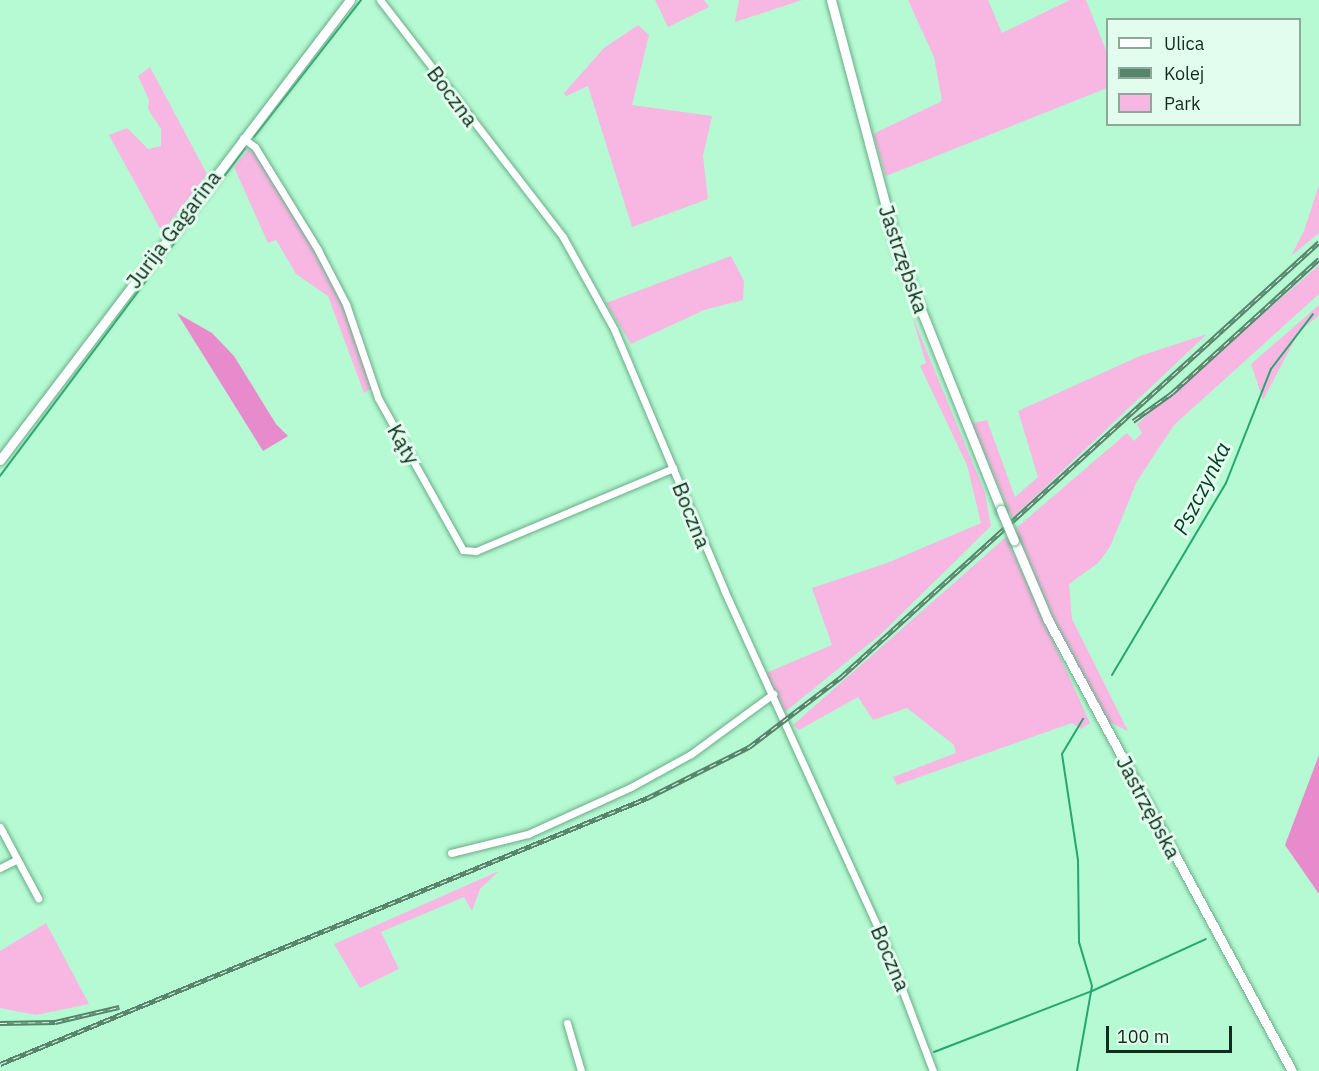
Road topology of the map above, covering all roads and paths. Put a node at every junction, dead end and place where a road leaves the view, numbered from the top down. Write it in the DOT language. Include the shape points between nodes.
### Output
graph roads {
  1 [pos="350,0"];
  2 [pos="380,0"];
  3 [pos="831,0"];
  4 [pos="243,138"];
  5 [pos="0,460"];
  6 [pos="673,468"];
  7 [pos="773,694"];
  8 [pos="0,828"];
  9 [pos="451,853"];
  10 [pos="16,860"];
  11 [pos="0,868"];
  12 [pos="38,898"];
  13 [pos="567,1023"];
  14 [pos="581,1071"];
  15 [pos="933,1071"];
  16 [pos="1292,1071"];
  1 -- 4 [label="street, Jurija Gagarina"];
  2 -- 6 [label="street, Boczna" via="568,246 636,374"];
  3 -- 16 [label="street, Jastrzębska, bridge" via="898,252 1048,620"];
  4 -- 5 [label="street, Jurija Gagarina"];
  4 -- 6 [label="street, Kąty" via="262,156 322,259 350,314 378,398 463,550 482,548"];
  6 -- 7 [label="street, Boczna"];
  7 -- 9 [label="street" via="692,754 631,787 528,834"];
  7 -- 15 [label="street, Boczna" via="885,944"];
  8 -- 10 [label="street"];
  10 -- 11 [label="street"];
  10 -- 12 [label="street"];
  13 -- 14 [label="street"];
}
